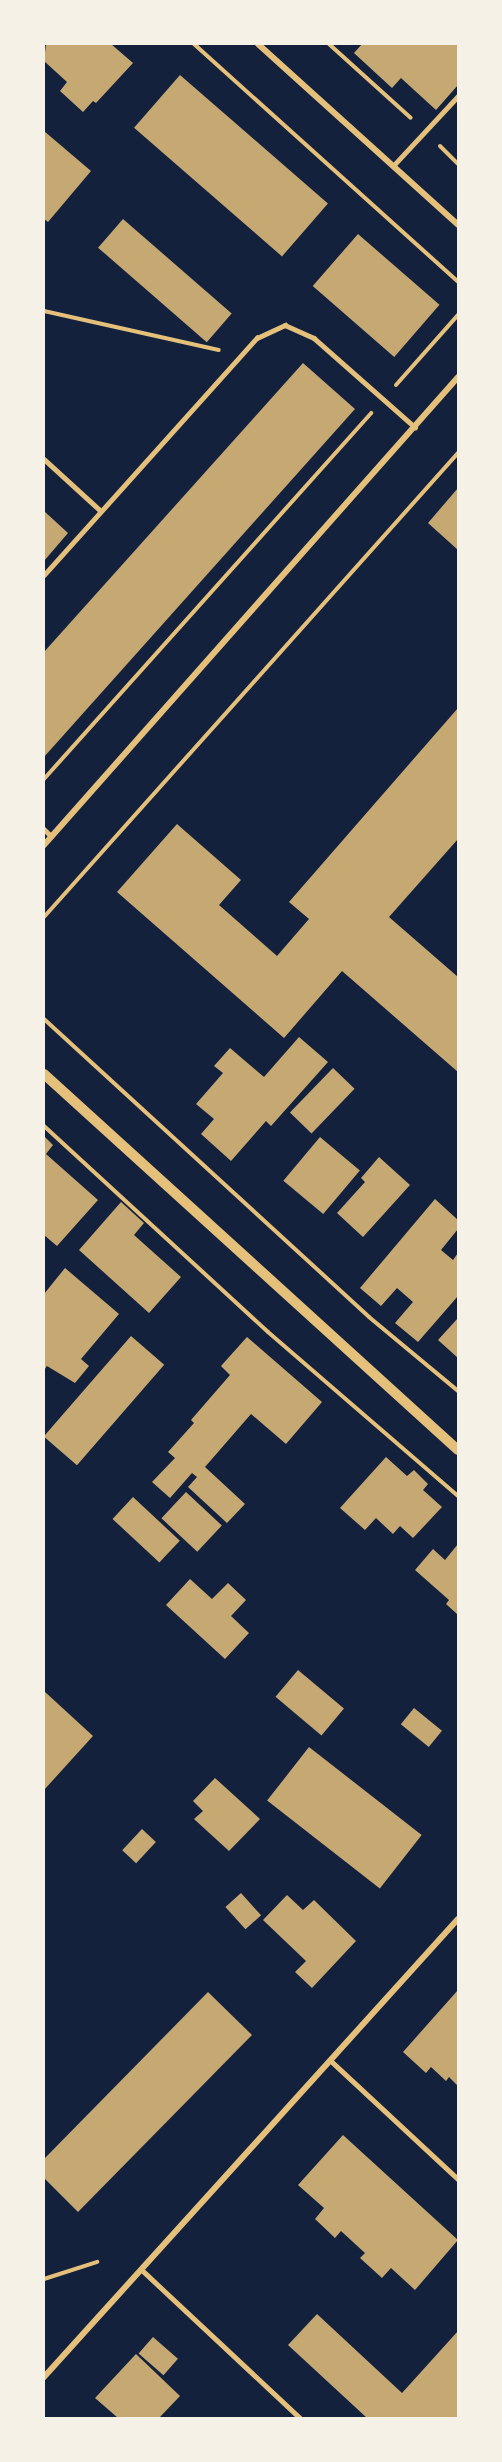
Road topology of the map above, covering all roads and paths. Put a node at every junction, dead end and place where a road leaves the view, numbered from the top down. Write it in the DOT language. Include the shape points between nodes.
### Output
graph roads {
  1 [pos="194,44"];
  2 [pos="258,44"];
  3 [pos="329,44"];
  4 [pos="459,96"];
  5 [pos="425,132"];
  6 [pos="459,164"];
  7 [pos="393,166"];
  8 [pos="459,225"];
  9 [pos="459,282"];
  10 [pos="44,311"];
  11 [pos="459,315"];
  12 [pos="242,355"];
  13 [pos="459,376"];
  14 [pos="384,399"];
  15 [pos="415,427"];
  16 [pos="459,453"];
  17 [pos="44,459"];
  18 [pos="101,511"];
  19 [pos="44,575"];
  20 [pos="44,779"];
  21 [pos="44,829"];
  22 [pos="51,836"];
  23 [pos="44,845"];
  24 [pos="44,917"];
  25 [pos="44,1019"];
  26 [pos="44,1074"];
  27 [pos="44,1126"];
  28 [pos="459,1391"];
  29 [pos="459,1450"];
  30 [pos="459,1496"];
  31 [pos="459,1919"];
  32 [pos="330,2060"];
  33 [pos="459,2179"];
  34 [pos="97,2262"];
  35 [pos="142,2270"];
  36 [pos="44,2279"];
  37 [pos="44,2377"];
  38 [pos="300,2418"];
  1 -- 9 [label="path"];
  2 -- 7 [label="street"];
  3 -- 5 [label="path"];
  4 -- 5 [label="lane"];
  5 -- 6 [label="path"];
  5 -- 7 [label="lane"];
  7 -- 8 [label="street"];
  10 -- 12 [label="path"];
  11 -- 14 [label="path"];
  12 -- 14 [label="lane" via="257,338 285,325 314,338"];
  12 -- 18 [label="lane"];
  13 -- 15 [label="street"];
  14 -- 15 [label="lane"];
  14 -- 20 [label="path"];
  15 -- 22 [label="street"];
  16 -- 24 [label="path"];
  17 -- 18 [label="lane"];
  18 -- 19 [label="lane"];
  21 -- 22 [label="lane"];
  22 -- 23 [label="street"];
  25 -- 28 [label="path" via="369,1317"];
  26 -- 29 [label="street"];
  27 -- 30 [label="path" via="268,1332"];
  31 -- 32 [label="street"];
  32 -- 33 [label="lane"];
  32 -- 35 [label="street"];
  34 -- 36 [label="path"];
  35 -- 37 [label="street"];
  35 -- 38 [label="lane"];
}
